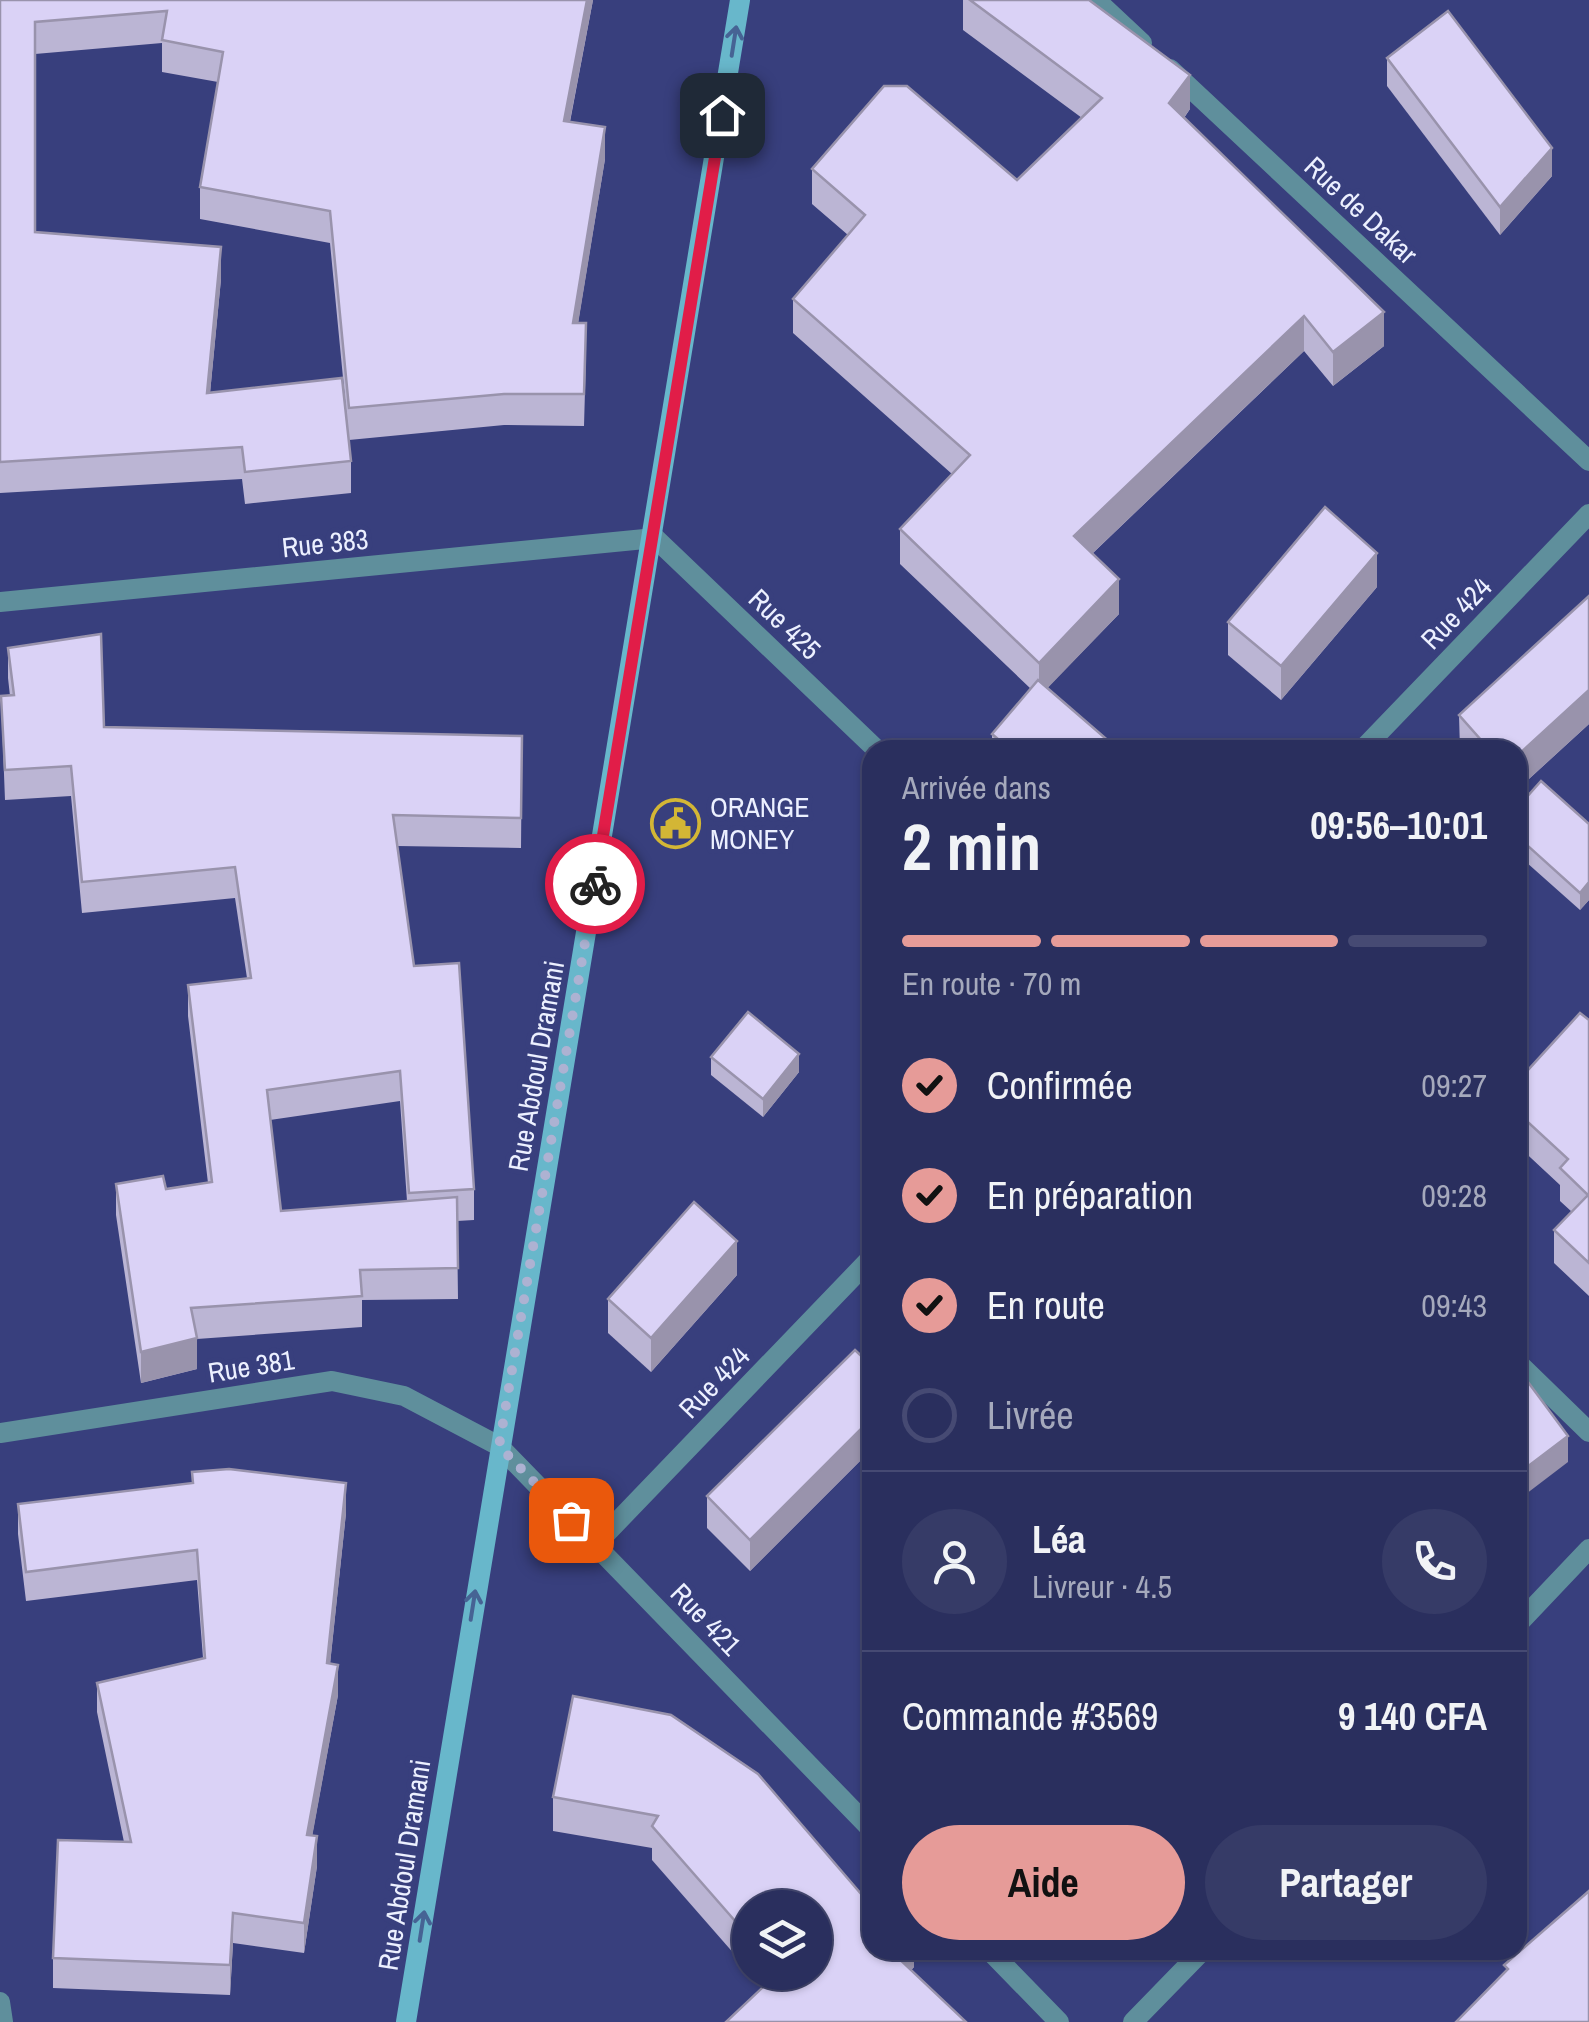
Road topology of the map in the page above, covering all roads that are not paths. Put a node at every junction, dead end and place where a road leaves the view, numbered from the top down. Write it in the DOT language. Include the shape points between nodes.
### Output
graph roads {
  1 [pos="740,0"];
  2 [pos="1096,0"];
  3 [pos="1589,461"];
  4 [pos="1589,514"];
  5 [pos="655,538"];
  6 [pos="0,602"];
  7 [pos="867,740"];
  8 [pos="1372,740"];
  9 [pos="862,1268"];
  10 [pos="1527,1372"];
  11 [pos="1589,1432"];
  12 [pos="0,1434"];
  13 [pos="499,1446"];
  14 [pos="596,1544"];
  15 [pos="1589,1550"];
  16 [pos="1527,1615"];
  17 [pos="862,1820"];
  18 [pos="999,1960"];
  19 [pos="1193,1960"];
  20 [pos="0,2002"];
  21 [pos="3,2022"];
  22 [pos="406,2022"];
  23 [pos="1059,2022"];
  24 [pos="1134,2022"];
  5 -- 1 [label="main road, Rue Abdoul Dramani, one-way"];
  2 -- 3 [label="street, Rue de Dakar"];
  4 -- 8 [label="street, Rue 424"];
  5 -- 6 [label="street, Rue 383"];
  5 -- 7 [label="street, Rue 425"];
  5 -- 13 [label="main road, Rue Abdoul Dramani"];
  9 -- 14 [label="street, Rue 424"];
  10 -- 11 [label="street"];
  12 -- 13 [label="street, Rue 381" via="332,1381 404,1396"];
  13 -- 14 [label="street, Rue 421"];
  22 -- 13 [label="main road, Rue Abdoul Dramani, one-way"];
  14 -- 17 [label="street, Rue 421"];
  15 -- 16 [label="street"];
  18 -- 23 [label="street"];
  19 -- 24 [label="street"];
  20 -- 21 [label="street"];
}
